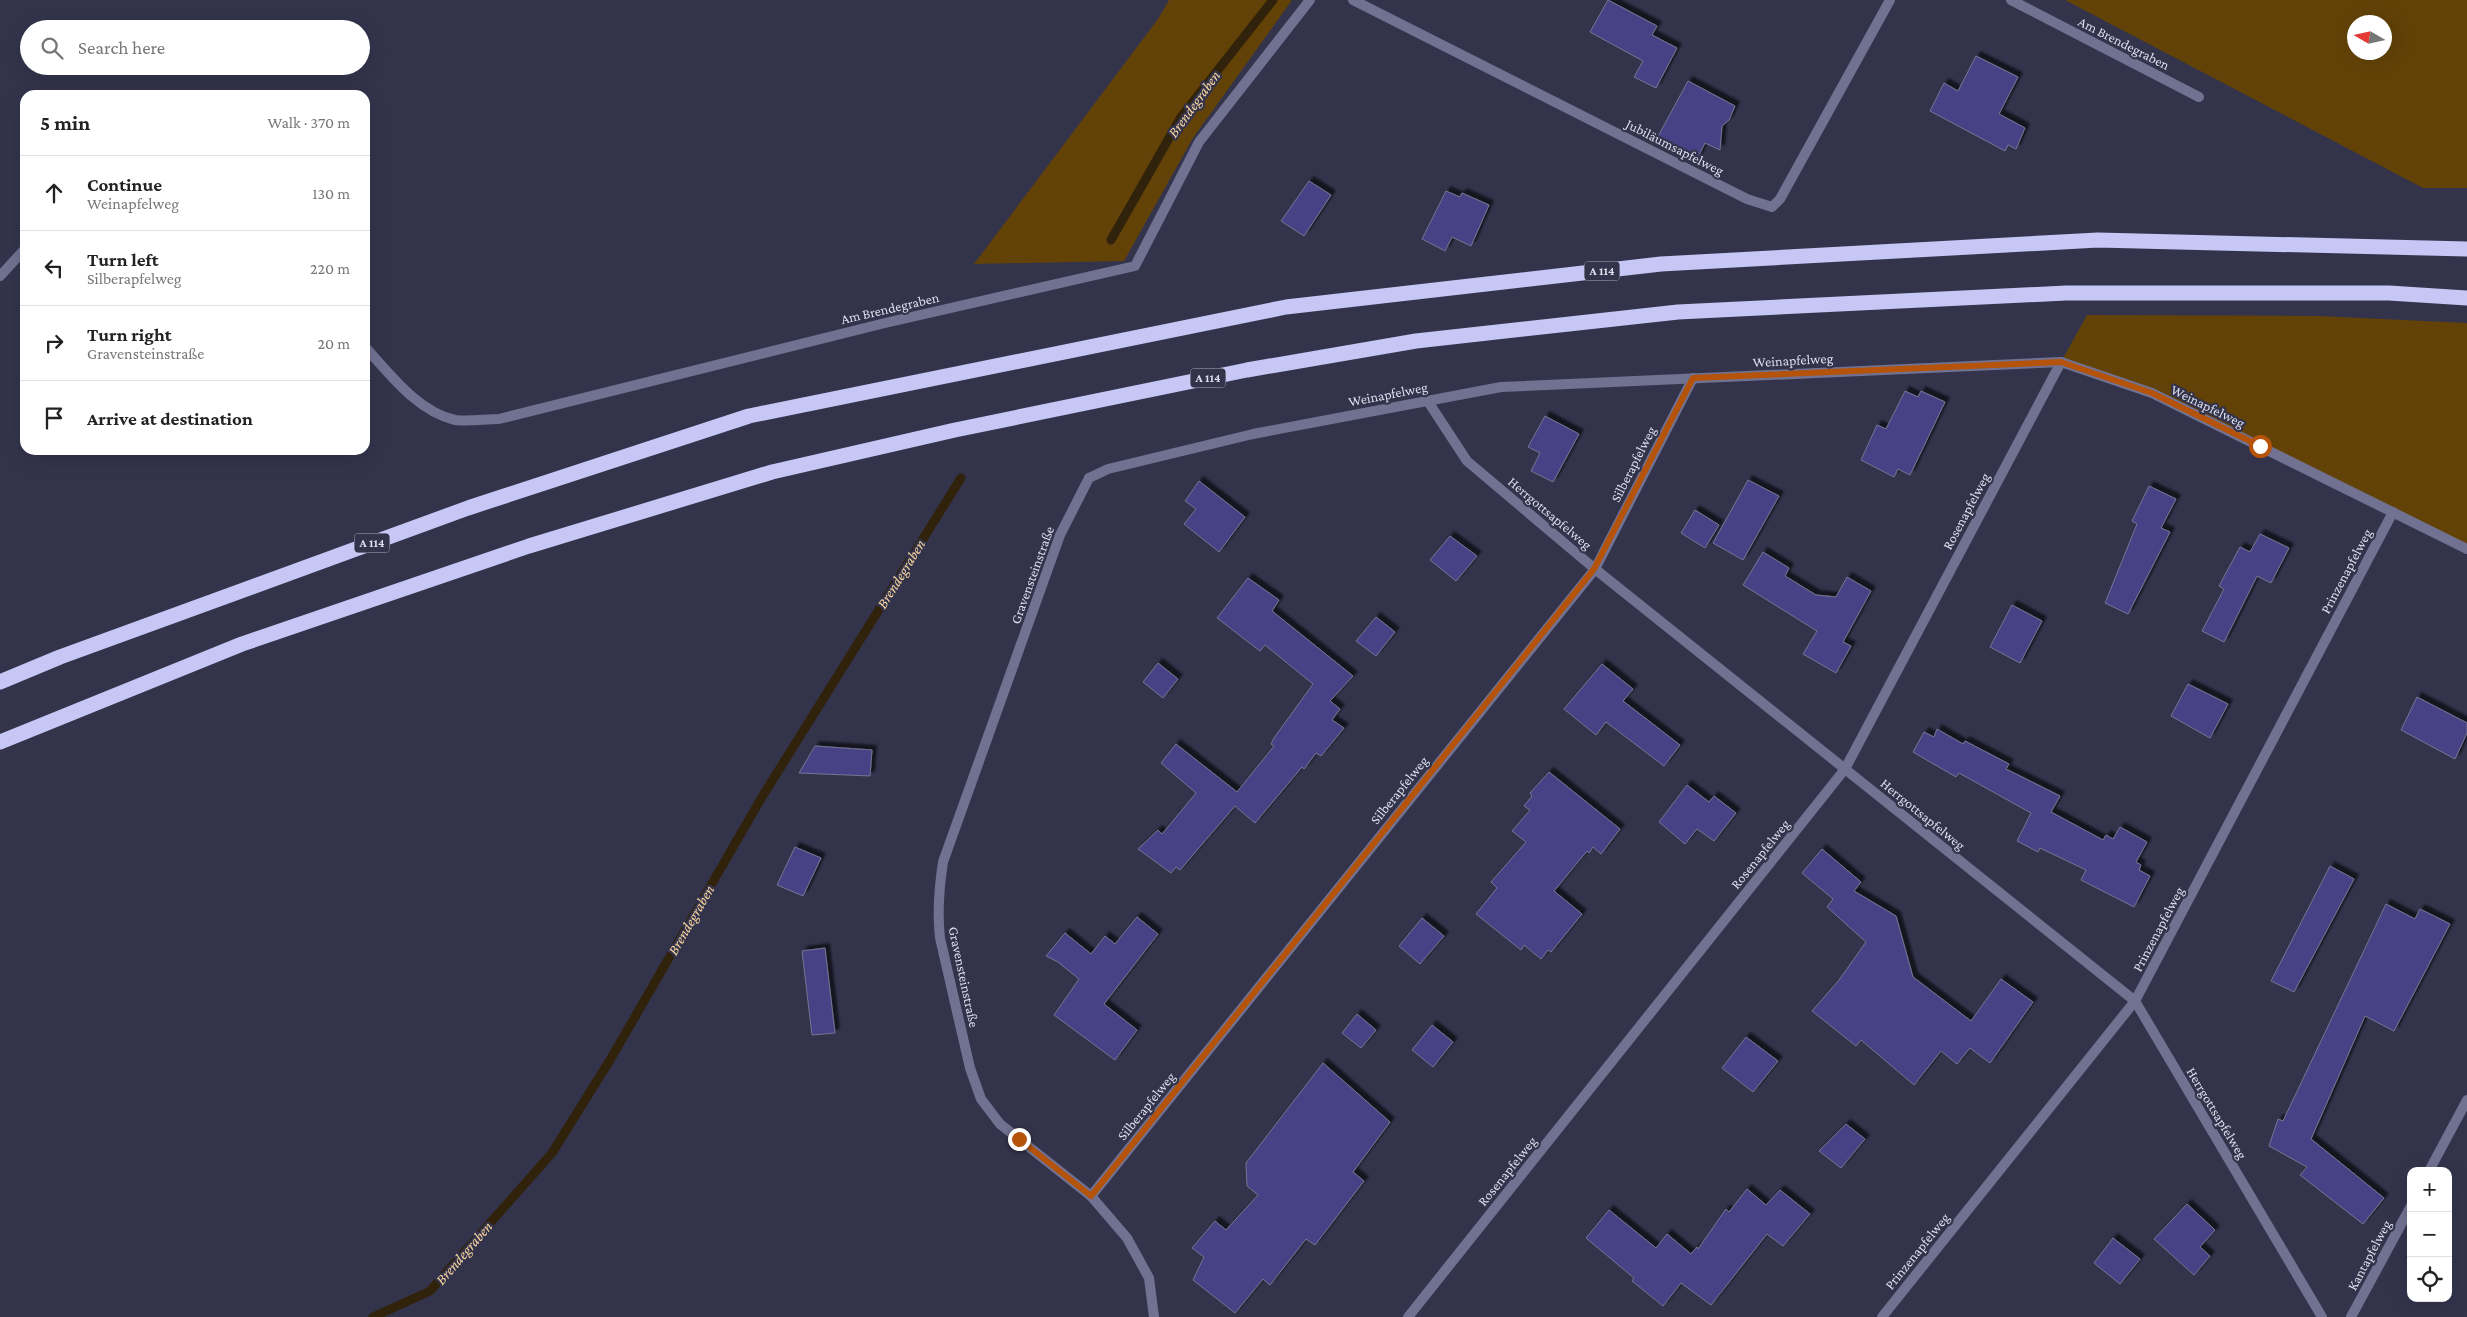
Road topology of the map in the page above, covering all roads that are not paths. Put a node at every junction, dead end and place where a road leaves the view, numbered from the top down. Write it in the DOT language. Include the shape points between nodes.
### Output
graph roads {
  1 [pos="1310,0"];
  2 [pos="1353,0"];
  3 [pos="1890,0"];
  4 [pos="2011,0"];
  5 [pos="2199,97"];
  6 [pos="2467,249"];
  7 [pos="20,254"];
  8 [pos="0,276"];
  9 [pos="2467,298"];
  10 [pos="370,352"];
  11 [pos="2061,362"];
  12 [pos="1693,378"];
  13 [pos="1427,400"];
  14 [pos="1089,478"];
  15 [pos="2393,512"];
  16 [pos="2467,549"];
  17 [pos="1594,569"];
  18 [pos="0,682"];
  19 [pos="0,742"];
  20 [pos="1845,769"];
  21 [pos="2135,1001"];
  22 [pos="2467,1100"];
  23 [pos="2432,1167"];
  24 [pos="1091,1196"];
  25 [pos="2408,1212"];
  26 [pos="1154,1317"];
  27 [pos="1408,1317"];
  28 [pos="1882,1317"];
  29 [pos="2322,1317"];
  30 [pos="2352,1317"];
  1 -- 10 [label="street, Am Brendegraben" via="1200,142 1135,266 885,323 499,419 456,420 431,411"];
  2 -- 3 [label="street, Jubiläumsapfelweg" via="1747,199 1772,207 1780,199"];
  4 -- 5 [label="street, Am Brendegraben"];
  6 -- 18 [label="highway, A 114" via="2098,240 1661,264 1286,308 749,416 468,508 60,657"];
  7 -- 8 [label="street"];
  9 -- 19 [label="highway, A 114" via="2388,293 2066,293 1678,312 1416,341 1256,369 955,430 762,475 529,546 242,644"];
  11 -- 12 [label="street, Weinapfelweg"];
  11 -- 15 [label="street, Weinapfelweg" via="2152,393"];
  11 -- 20 [label="street, Rosenapfelweg"];
  12 -- 13 [label="street, Weinapfelweg" via="1500,387"];
  12 -- 17 [label="street, Silberapfelweg"];
  13 -- 14 [label="street, Weinapfelweg" via="1253,434 1108,469"];
  13 -- 17 [label="street, Herrgottsapfelweg" via="1467,461"];
  14 -- 24 [label="street, Gravensteinstraße" via="1060,535 943,862 938,918 970,1068 981,1099 1000,1124"];
  15 -- 16 [label="street, Weinapfelweg"];
  15 -- 21 [label="street, Prinzenapfelweg"];
  17 -- 20 [label="street, Herrgottsapfelweg"];
  17 -- 24 [label="street, Silberapfelweg"];
  20 -- 21 [label="street, Herrgottsapfelweg"];
  20 -- 27 [label="street, Rosenapfelweg"];
  21 -- 28 [label="street, Prinzenapfelweg"];
  21 -- 29 [label="street, Herrgottsapfelweg"];
  22 -- 23 [label="street"];
  24 -- 26 [label="street, Gravensteinstraße" via="1127,1238 1149,1278"];
  25 -- 30 [label="street, Kantapfelweg"];
}
